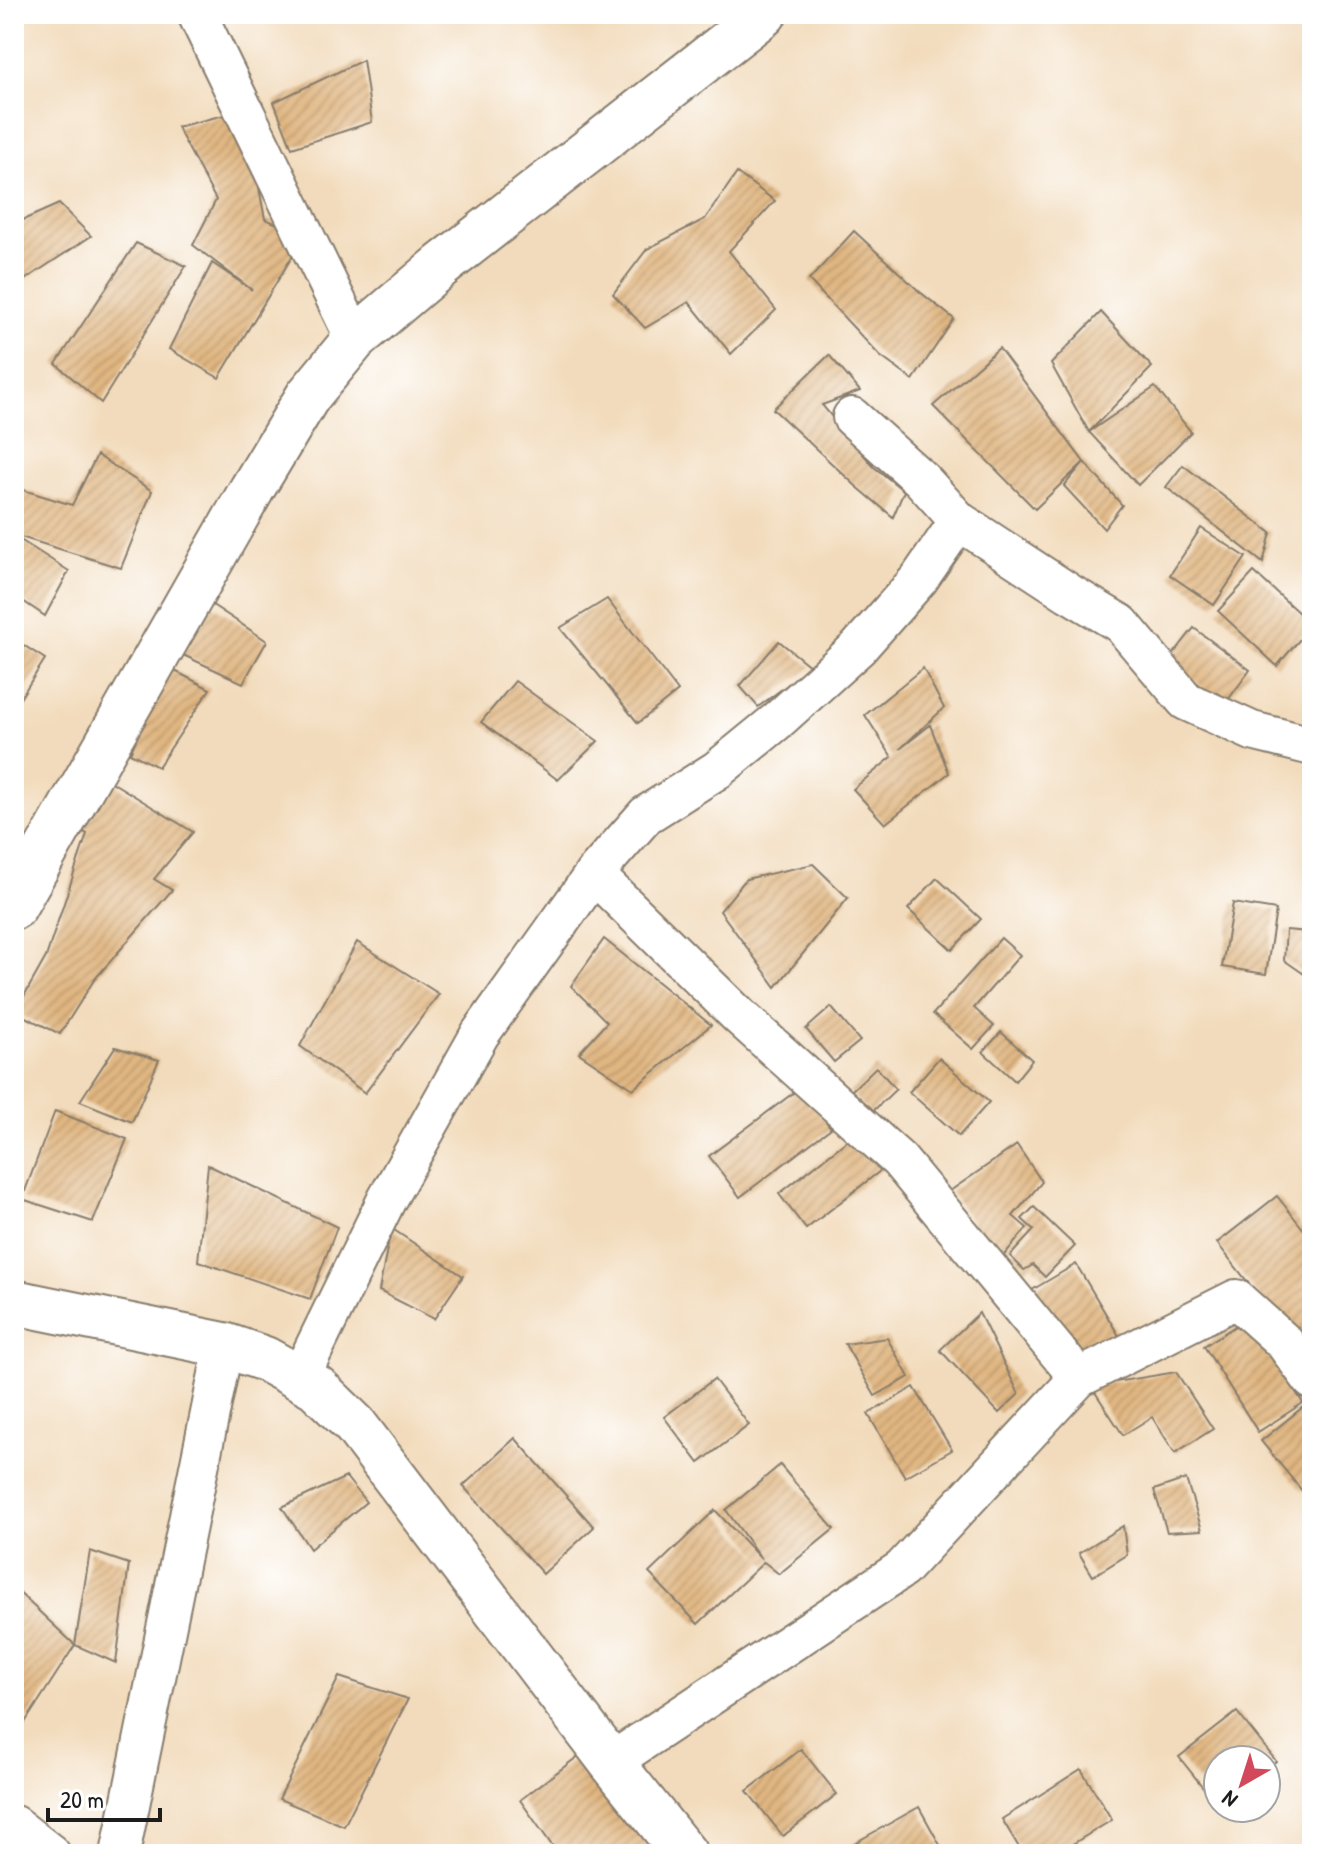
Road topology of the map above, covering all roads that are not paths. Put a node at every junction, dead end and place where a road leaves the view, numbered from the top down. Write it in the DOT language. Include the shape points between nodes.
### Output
graph roads {
  1 [pos="197,14"];
  2 [pos="764,14"];
  3 [pos="355,339"];
  4 [pos="852,417"];
  5 [pos="959,521"];
  6 [pos="1312,746"];
  7 [pos="594,874"];
  8 [pos="14,907"];
  9 [pos="14,1302"];
  10 [pos="224,1345"];
  11 [pos="300,1377"];
  12 [pos="1079,1378"];
  13 [pos="1312,1380"];
  14 [pos="611,1762"];
  15 [pos="14,1825"];
  16 [pos="51,1854"];
  17 [pos="120,1854"];
  18 [pos="685,1854"];
  1 -- 3 [label="street"];
  2 -- 3 [label="main road"];
  3 -- 8 [label="main road" via="308,396"];
  4 -- 5 [label="street"];
  5 -- 6 [label="street" via="1121,624 1186,701 1252,731"];
  5 -- 7 [label="street" via="919,579 858,648 717,770 646,815"];
  7 -- 11 [label="street" via="480,1034 387,1199"];
  7 -- 12 [label="street" via="739,1016 899,1160"];
  9 -- 10 [label="main road"];
  10 -- 11 [label="main road"];
  10 -- 17 [label="street"];
  11 -- 14 [label="main road" via="355,1425"];
  12 -- 13 [label="street" via="1236,1299 1284,1342"];
  12 -- 14 [label="street" via="902,1569"];
  14 -- 18 [label="main road"];
  15 -- 16 [label="street"];
}
